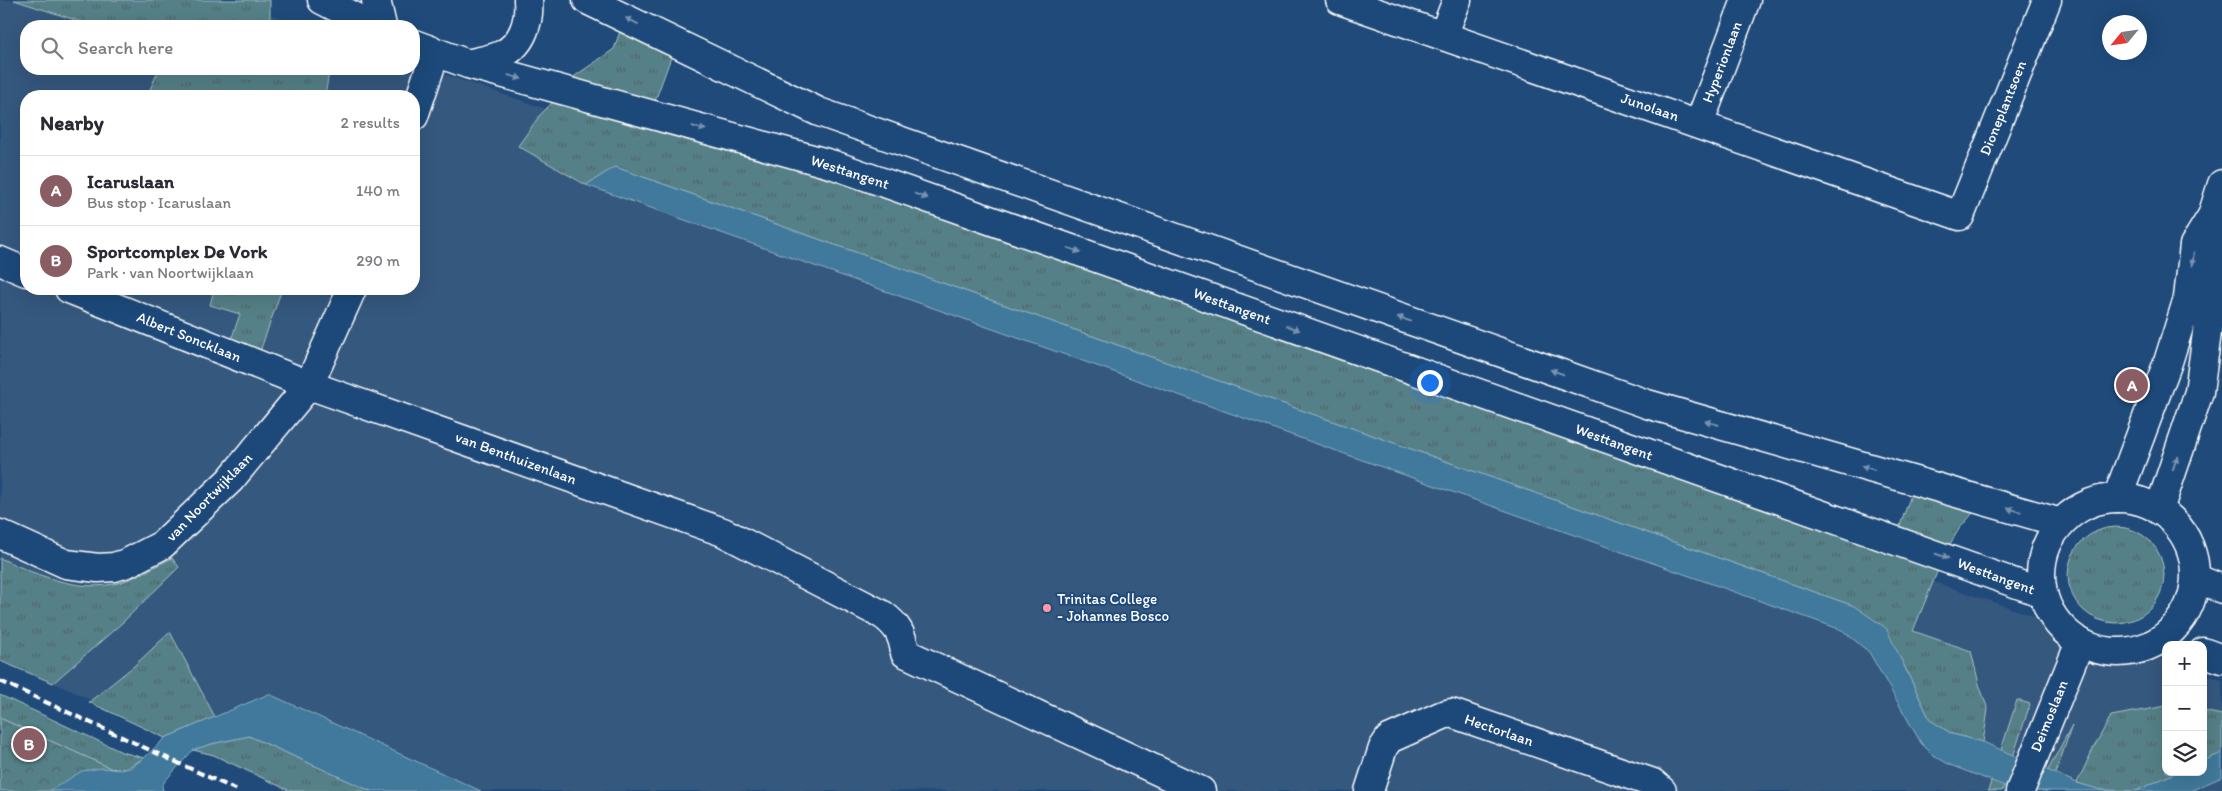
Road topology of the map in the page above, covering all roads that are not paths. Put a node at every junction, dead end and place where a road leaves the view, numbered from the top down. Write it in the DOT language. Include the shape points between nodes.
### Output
graph roads {
  1 [pos="322,0"];
  2 [pos="376,0"];
  3 [pos="528,0"];
  4 [pos="587,0"];
  5 [pos="1340,0"];
  6 [pos="1457,0"];
  7 [pos="1746,0"];
  8 [pos="2047,0"];
  9 [pos="361,20"];
  10 [pos="381,20"];
  11 [pos="1444,36"];
  12 [pos="424,48"];
  13 [pos="468,64"];
  14 [pos="418,90"];
  15 [pos="1698,124"];
  16 [pos="2222,184"];
  17 [pos="1960,216"];
  18 [pos="2212,216"];
  19 [pos="0,261"];
  20 [pos="20,269"];
  21 [pos="84,295"];
  22 [pos="349,295"];
  23 [pos="309,385"];
  24 [pos="2116,498"];
  25 [pos="2159,510"];
  26 [pos="2061,523"];
  27 [pos="0,534"];
  28 [pos="2195,578"];
  29 [pos="2222,588"];
  30 [pos="2043,593"];
  31 [pos="2174,641"];
  32 [pos="2080,642"];
  33 [pos="2162,643"];
  34 [pos="2207,653"];
  35 [pos="2222,659"];
  36 [pos="1202,791"];
  37 [pos="1369,791"];
  38 [pos="1662,791"];
  39 [pos="2020,791"];
  1 -- 9 [label="main road"];
  2 -- 10 [label="main road"];
  3 -- 13 [label="main road" via="530,14 523,34 514,46 503,54"];
  26 -- 4 [label="main road, one-way" via="1647,404 818,112"];
  5 -- 11 [label="main road, Junolaan"];
  6 -- 11 [label="main road"];
  7 -- 15 [label="main road, Hyperionlaan"];
  8 -- 17 [label="main road, Dioneplantsoen"];
  11 -- 15 [label="main road, Junolaan"];
  12 -- 13 [label="main road, Westtangent"];
  12 -- 14 [label="main road"];
  13 -- 30 [label="main road, Westtangent, one-way" via="834,165"];
  15 -- 17 [label="main road, Junolaan"];
  16 -- 18 [label="main road"];
  18 -- 24 [label="main road, one-way" via="2194,245 2188,298 2168,362"];
  25 -- 18 [label="main road, one-way" via="2199,392 2218,250"];
  19 -- 20 [label="main road"];
  21 -- 23 [label="main road, Albert Soncklaan"];
  22 -- 23 [label="main road, van Noortwijklaan"];
  23 -- 27 [label="main road, van Noortwijklaan" via="230,480 162,545 145,555 114,567 66,564"];
  23 -- 36 [label="main road, van Benthuizenlaan" via="723,532 893,622 900,632 905,653"];
  24 -- 25 [label="main road" via="2131,499"];
  24 -- 26 [label="main road" via="2086,504"];
  25 -- 28 [label="main road" via="2175,522 2186,539 2193,558"];
  26 -- 30 [label="main road" via="2046,548 2042,563"];
  28 -- 29 [label="main road"];
  28 -- 31 [label="main road" via="2193,595 2176,626"];
  30 -- 32 [label="main road" via="2063,629"];
  32 -- 33 [label="main road" via="2093,648 2123,652"];
  32 -- 39 [label="main road, Deimoslaan"];
  34 -- 35 [label="main road"];
  37 -- 38 [label="main road, Hectorlaan" via="1389,739 1451,713 1653,783"];
}
